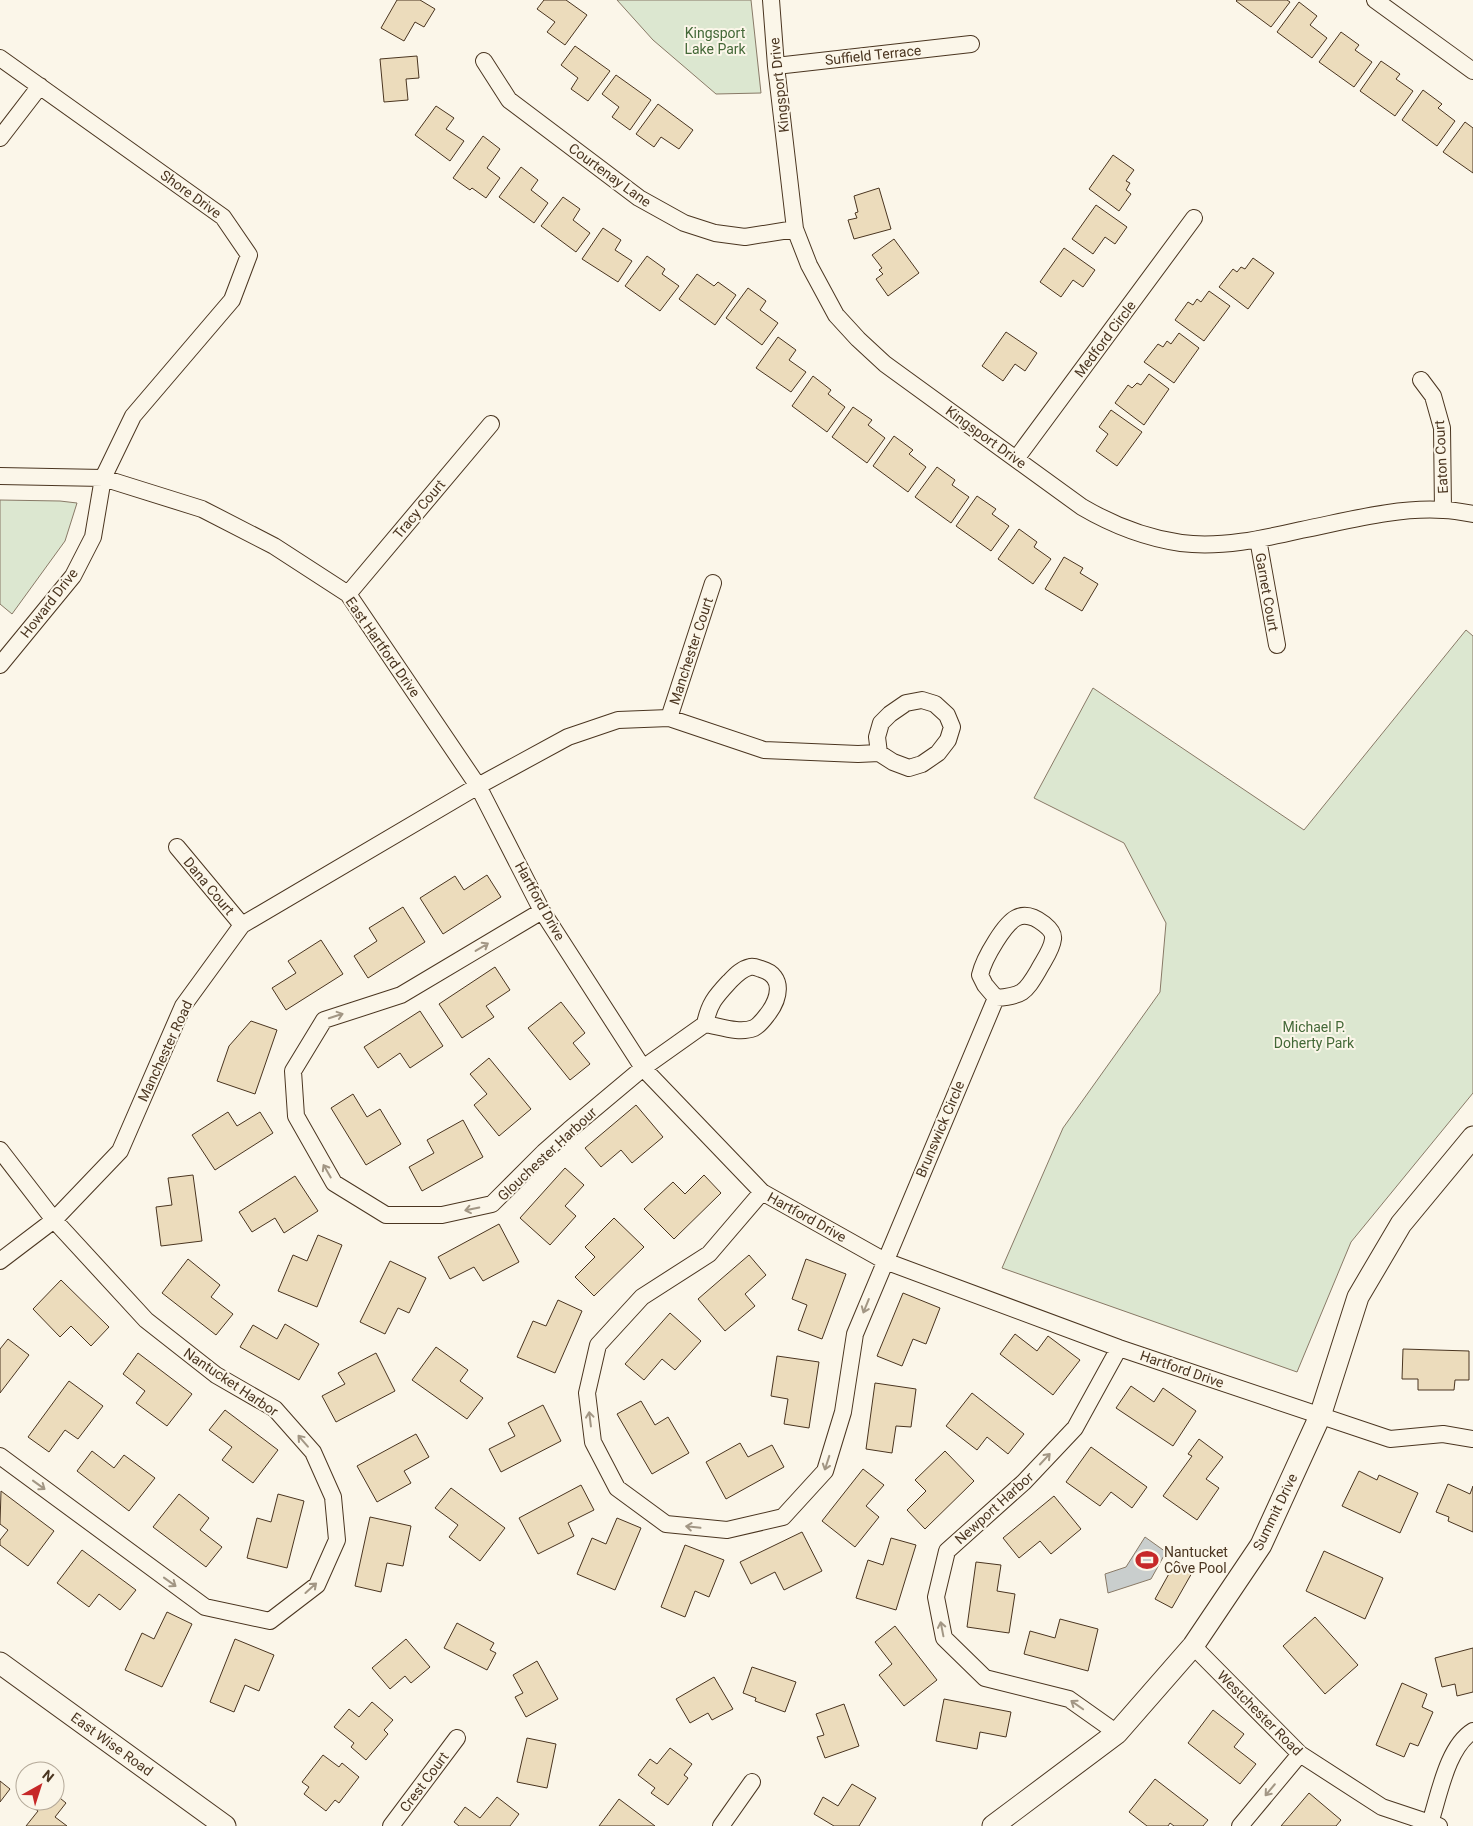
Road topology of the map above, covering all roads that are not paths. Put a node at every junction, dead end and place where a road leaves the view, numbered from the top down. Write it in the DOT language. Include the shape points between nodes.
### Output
graph roads {
  1 [pos="771,0"];
  2 [pos="1375,0"];
  3 [pos="971,44"];
  4 [pos="0,58"];
  5 [pos="484,61"];
  6 [pos="776,66"];
  7 [pos="1473,71"];
  8 [pos="40,86"];
  9 [pos="0,138"];
  10 [pos="1194,218"];
  11 [pos="794,229"];
  12 [pos="1421,380"];
  13 [pos="491,424"];
  14 [pos="1016,459"];
  15 [pos="0,476"];
  16 [pos="103,478"];
  17 [pos="1443,510"];
  18 [pos="1473,514"];
  19 [pos="1258,539"];
  20 [pos="713,583"];
  21 [pos="348,594"];
  22 [pos="1277,645"];
  23 [pos="0,665"];
  24 [pos="669,718"];
  25 [pos="879,753"];
  26 [pos="478,786"];
  27 [pos="177,846"];
  28 [pos="542,912"];
  29 [pos="242,925"];
  30 [pos="996,998"];
  31 [pos="704,1024"];
  32 [pos="643,1068"];
  33 [pos="1473,1137"];
  34 [pos="0,1150"];
  35 [pos="762,1192"];
  36 [pos="54,1220"];
  37 [pos="0,1261"];
  38 [pos="885,1261"];
  39 [pos="1119,1348"];
  40 [pos="1320,1416"];
  41 [pos="1473,1439"];
  42 [pos="0,1456"];
  43 [pos="1193,1646"];
  44 [pos="0,1663"];
  45 [pos="1473,1732"];
  46 [pos="1117,1733"];
  47 [pos="458,1738"];
  48 [pos="1300,1754"];
  49 [pos="752,1782"];
  50 [pos="1434,1825"];
  51 [pos="225,1826"];
  52 [pos="391,1826"];
  53 [pos="721,1826"];
  54 [pos="993,1826"];
  55 [pos="1240,1826"];
  1 -- 6 [label="street, Kingsport Drive"];
  2 -- 7 [label="street"];
  3 -- 6 [label="street, Suffield Terrace"];
  4 -- 8 [label="street, Shore Drive"];
  5 -- 11 [label="street, Courtenay Lane" via="509,100 639,198 684,223 715,234 745,237"];
  6 -- 11 [label="street, Kingsport Drive"];
  8 -- 9 [label="street"];
  8 -- 16 [label="street, Shore Drive" via="223,217 249,255 232,300 133,416"];
  10 -- 14 [label="street, Medford Circle"];
  11 -- 14 [label="street, Kingsport Drive" via="836,315 858,339 885,364"];
  12 -- 17 [label="street, Eaton Court" via="1433,396 1442,428"];
  13 -- 21 [label="street, Tracy Court"];
  14 -- 19 [label="street, Kingsport Drive" via="1089,511 1135,531 1180,543 1220,544"];
  15 -- 16 [label="street, East Hartford Drive"];
  16 -- 21 [label="street, East Hartford Drive" via="202,509 274,546"];
  16 -- 23 [label="street, Howard Drive" via="92,537 73,576"];
  17 -- 18 [label="street, Kingsport Drive"];
  17 -- 19 [label="street, Kingsport Drive" via="1410,510"];
  19 -- 22 [label="street, Garnet Court"];
  20 -- 24 [label="street, Manchester Court"];
  21 -- 26 [label="street, East Hartford Drive"];
  24 -- 25 [label="street" via="764,750"];
  24 -- 26 [label="street, Manchester Road" via="618,720 568,737"];
  25 -- 25 [label="street" via="909,768 922,764 938,754 948,740 952,727 947,715 935,704 922,700 906,703 882,723 877,737"];
  26 -- 28 [label="street, Hartford Drive"];
  26 -- 29 [label="street, Manchester Road"];
  27 -- 29 [label="street, Dana Court"];
  28 -- 32 [label="street, Hartford Drive"];
  32 -- 28 [label="street, Glouchester Harbour, one-way" via="544,1152 492,1204 442,1215 386,1215 334,1183 296,1116 293,1071 324,1020 401,995"];
  29 -- 36 [label="street, Manchester Road" via="182,1006 120,1150"];
  30 -- 30 [label="street" via="1020,994 1028,988 1052,945 1054,937 1049,928 1035,917 1025,915 1005,926 983,963 980,975"];
  30 -- 38 [label="street, Brunswick Circle"];
  31 -- 31 [label="street" via="708,1008 716,996 739,972 751,967 774,976 779,987 778,998 754,1028 740,1030"];
  31 -- 32 [label="street, Glouchester Harbour"];
  32 -- 35 [label="street, Hartford Drive"];
  33 -- 40 [label="street, Summit Drive" via="1401,1224 1358,1297"];
  34 -- 36 [label="street"];
  35 -- 38 [label="street, Hartford Drive"];
  38 -- 35 [label="street, Brunswick Circle, one-way" via="855,1334 843,1412 825,1471 783,1517 727,1530 666,1524 616,1488 593,1442 587,1393 598,1344 642,1297 709,1254"];
  36 -- 37 [label="street, Manchester Road"];
  42 -- 36 [label="street, Nantucket Harbor, one-way" via="205,1607 270,1621 317,1585 337,1540 333,1498 313,1452 275,1408 216,1375 146,1320"];
  38 -- 39 [label="street, Hartford Drive"];
  39 -- 40 [label="street, Hartford Drive"];
  46 -- 39 [label="street, Newport Harbor, one-way" via="1069,1699 984,1678 944,1638 936,1597 947,1551 1024,1482 1075,1428"];
  40 -- 41 [label="street, Hartford Drive" via="1390,1439 1443,1434"];
  40 -- 43 [label="street, Summit Drive" via="1261,1545"];
  43 -- 46 [label="street, Summit Drive"];
  43 -- 48 [label="street, Westchester Road"];
  44 -- 51 [label="street, East Wise Road"];
  45 -- 50 [label="street" via="1461,1742 1452,1757"];
  46 -- 54 [label="street, Summit Drive"];
  47 -- 52 [label="street, Crest Court"];
  48 -- 50 [label="street, Westchester Road" via="1382,1807"];
  48 -- 55 [label="street, one-way"];
  49 -- 53 [label="street"];
}
